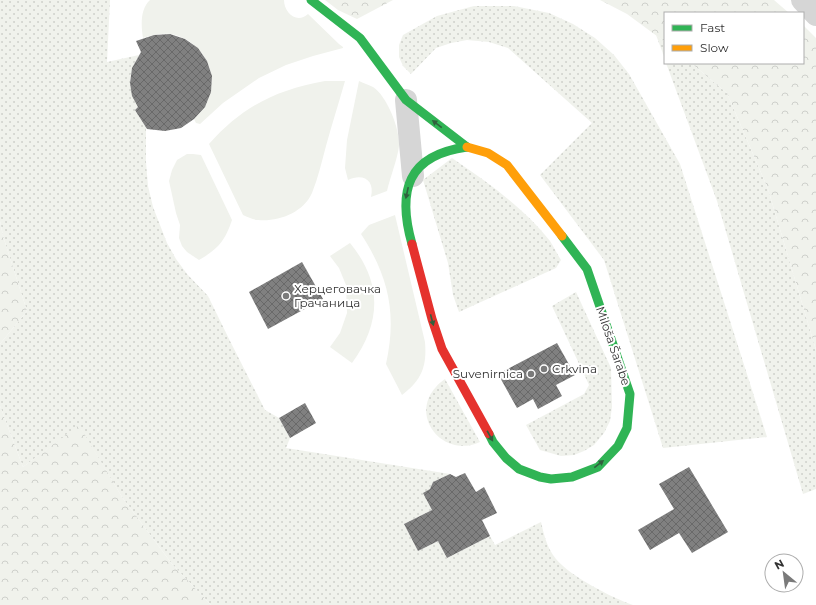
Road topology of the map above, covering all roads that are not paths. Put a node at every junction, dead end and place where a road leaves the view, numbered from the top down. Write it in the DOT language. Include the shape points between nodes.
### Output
graph roads {
  1 [pos="311,0"];
  2 [pos="802,0"];
  3 [pos="816,15"];
  4 [pos="406,100"];
  5 [pos="467,147"];
  6 [pos="413,176"];
  1 -- 4 [label="street" via="360,38"];
  2 -- 3 [label="street"];
  5 -- 4 [label="street, one-way"];
  4 -- 6 [label="street"];
  5 -- 6 [label="street, Miloša Šarabe" via="438,153 425,162"];
  6 -- 5 [label="street, Miloša Šarabe, one-way" via="405,202 407,222 437,336 493,442 519,469 540,477 572,478 598,467 618,446 627,428 630,394 586,269 508,165 493,154"];
}
